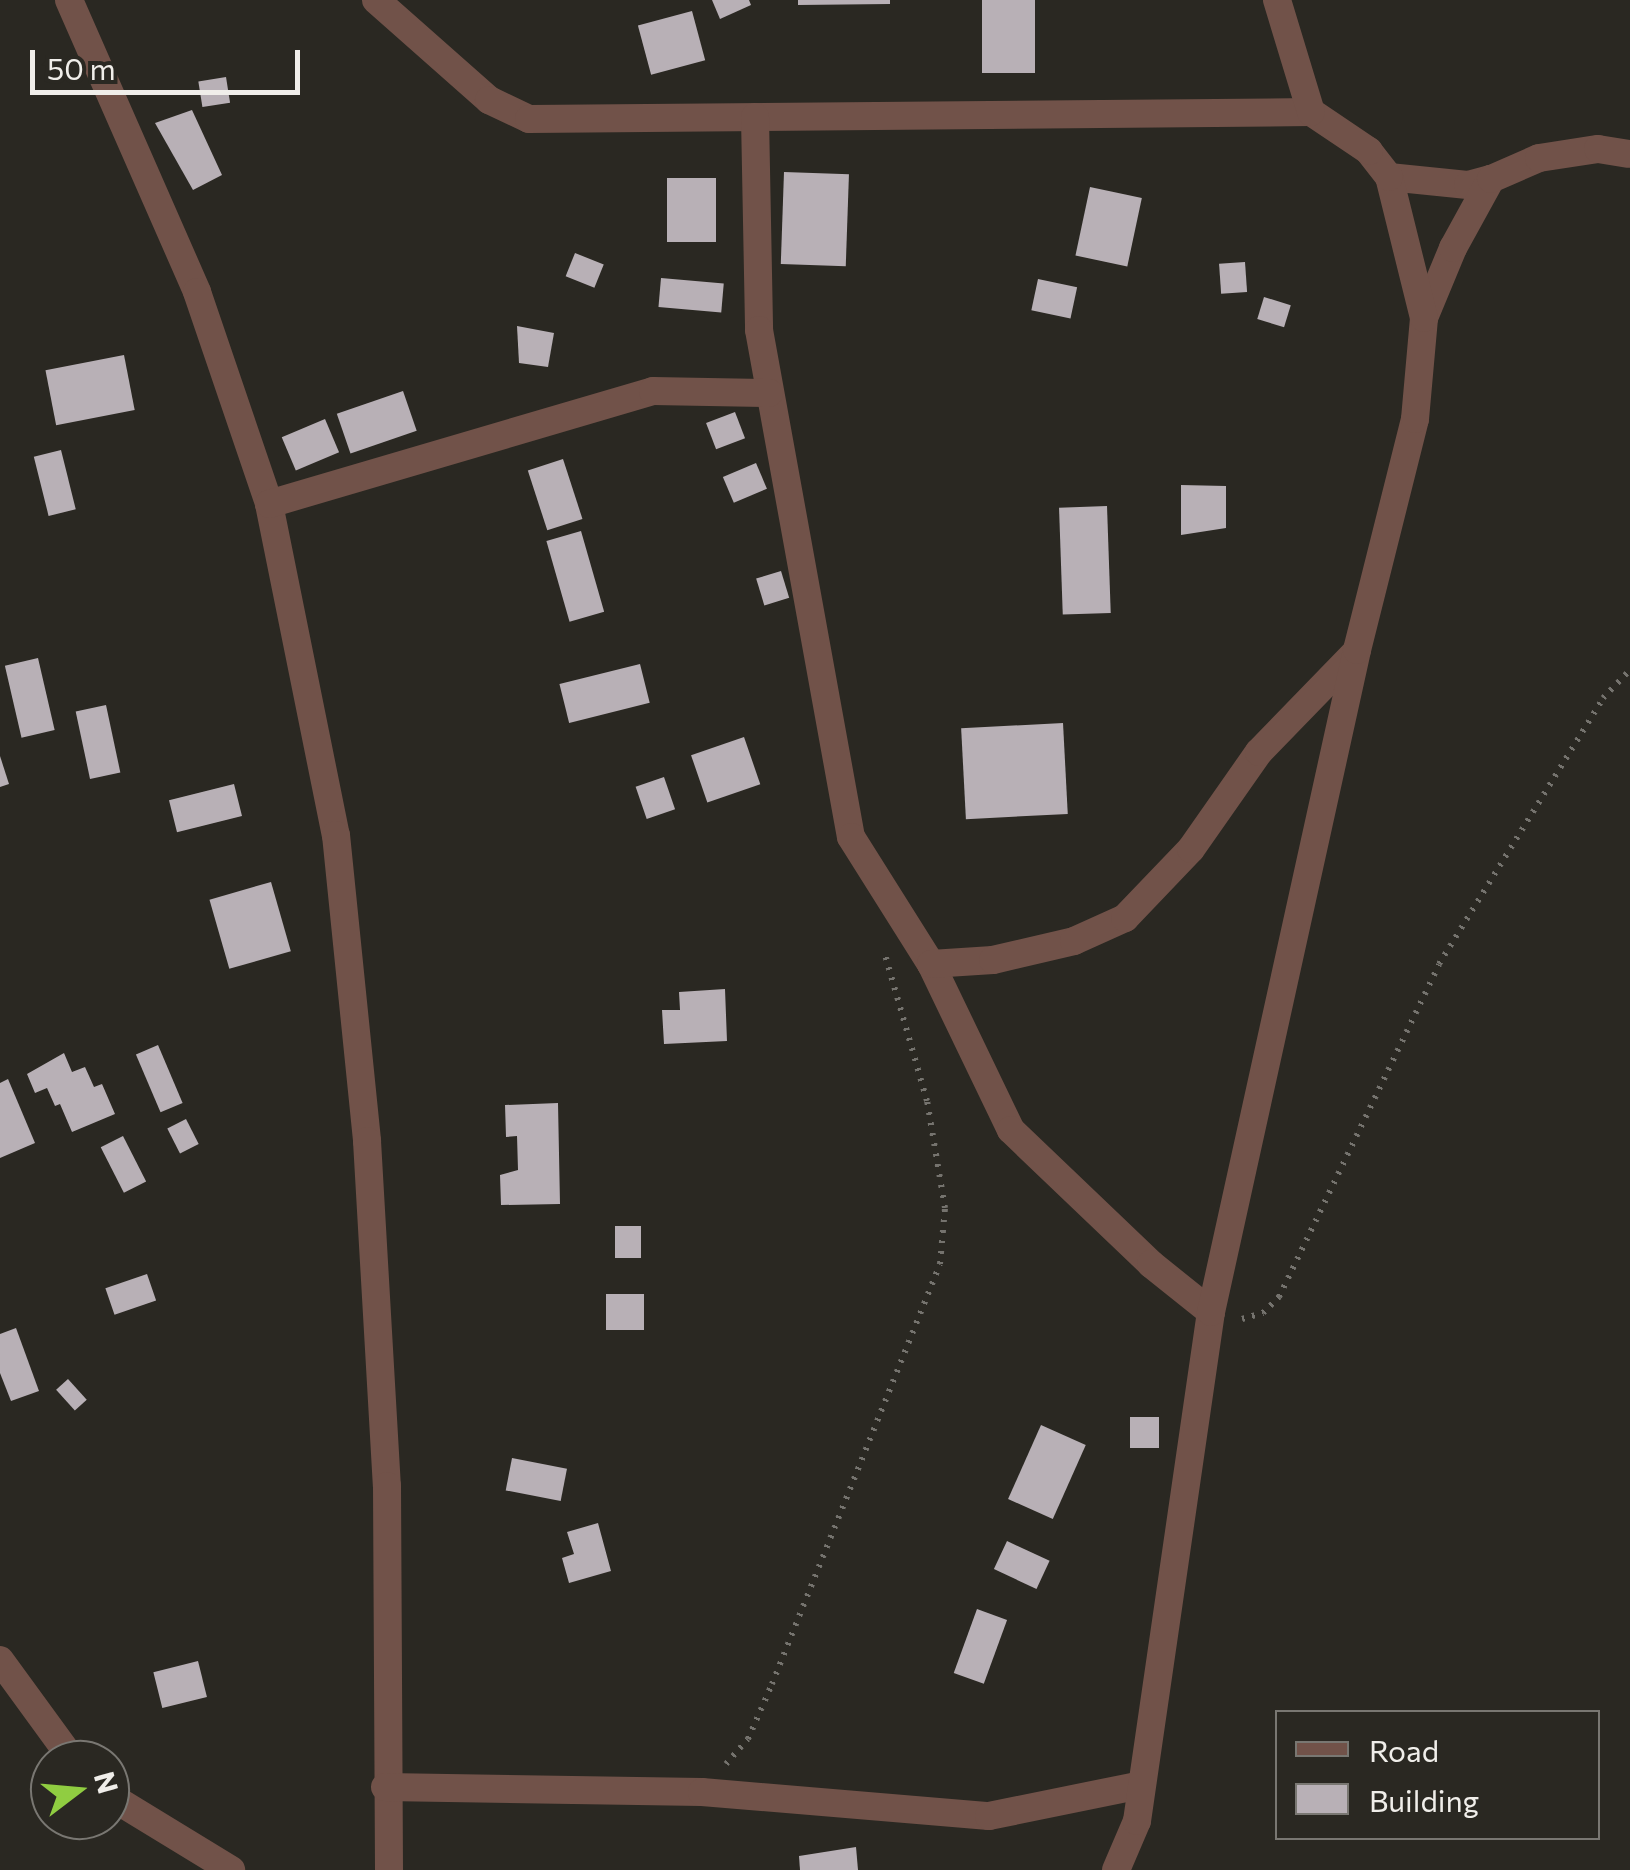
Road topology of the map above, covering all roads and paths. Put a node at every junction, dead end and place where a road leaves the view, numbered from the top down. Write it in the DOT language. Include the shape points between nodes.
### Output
graph roads {
  1 [pos="70,0"];
  2 [pos="376,0"];
  3 [pos="1277,0"];
  4 [pos="1311,112"];
  5 [pos="755,117"];
  6 [pos="1630,154"];
  7 [pos="1389,177"];
  8 [pos="1492,179"];
  9 [pos="1424,318"];
  10 [pos="769,393"];
  11 [pos="269,504"];
  12 [pos="1357,650"];
  13 [pos="1630,670"];
  14 [pos="884,950"];
  15 [pos="931,964"];
  16 [pos="1212,1312"];
  17 [pos="5,1675"];
  18 [pos="58,1740"];
  19 [pos="1141,1785"];
  20 [pos="385,1787"];
  21 [pos="702,1792"];
  22 [pos="130,1808"];
  23 [pos="231,1870"];
  24 [pos="389,1870"];
  25 [pos="1116,1870"];
  1 -- 11 [label="street" via="197,292"];
  2 -- 5 [label="street" via="489,100 529,119"];
  3 -- 4 [label="street"];
  4 -- 5 [label="street"];
  4 -- 7 [label="street" via="1369,151"];
  5 -- 10 [label="street" via="755,280"];
  6 -- 8 [label="street" via="1598,150 1539,158"];
  7 -- 8 [label="street" via="1452,185"];
  7 -- 9 [label="street"];
  8 -- 9 [label="street" via="1452,248"];
  9 -- 12 [label="street" via="1415,419"];
  10 -- 11 [label="street" via="653,391"];
  10 -- 15 [label="street" via="852,837"];
  11 -- 20 [label="street" via="336,835 366,1141 388,1486"];
  12 -- 15 [label="street" via="1260,752 1191,850 1125,918 1074,941 993,960"];
  12 -- 16 [label="street"];
  13 -- 16 [label="path" via="1603,698 1439,964 1279,1297 1263,1312 1240,1319"];
  14 -- 21 [label="path" via="927,1101 945,1208 940,1264 748,1740"];
  15 -- 16 [label="street" via="1011,1130 1138,1252"];
  16 -- 19 [label="street"];
  17 -- 18 [label="street"];
  19 -- 21 [label="street" via="990,1816"];
  19 -- 25 [label="street" via="1136,1820"];
  20 -- 21 [label="street"];
  20 -- 24 [label="street"];
  22 -- 23 [label="street"];
}
